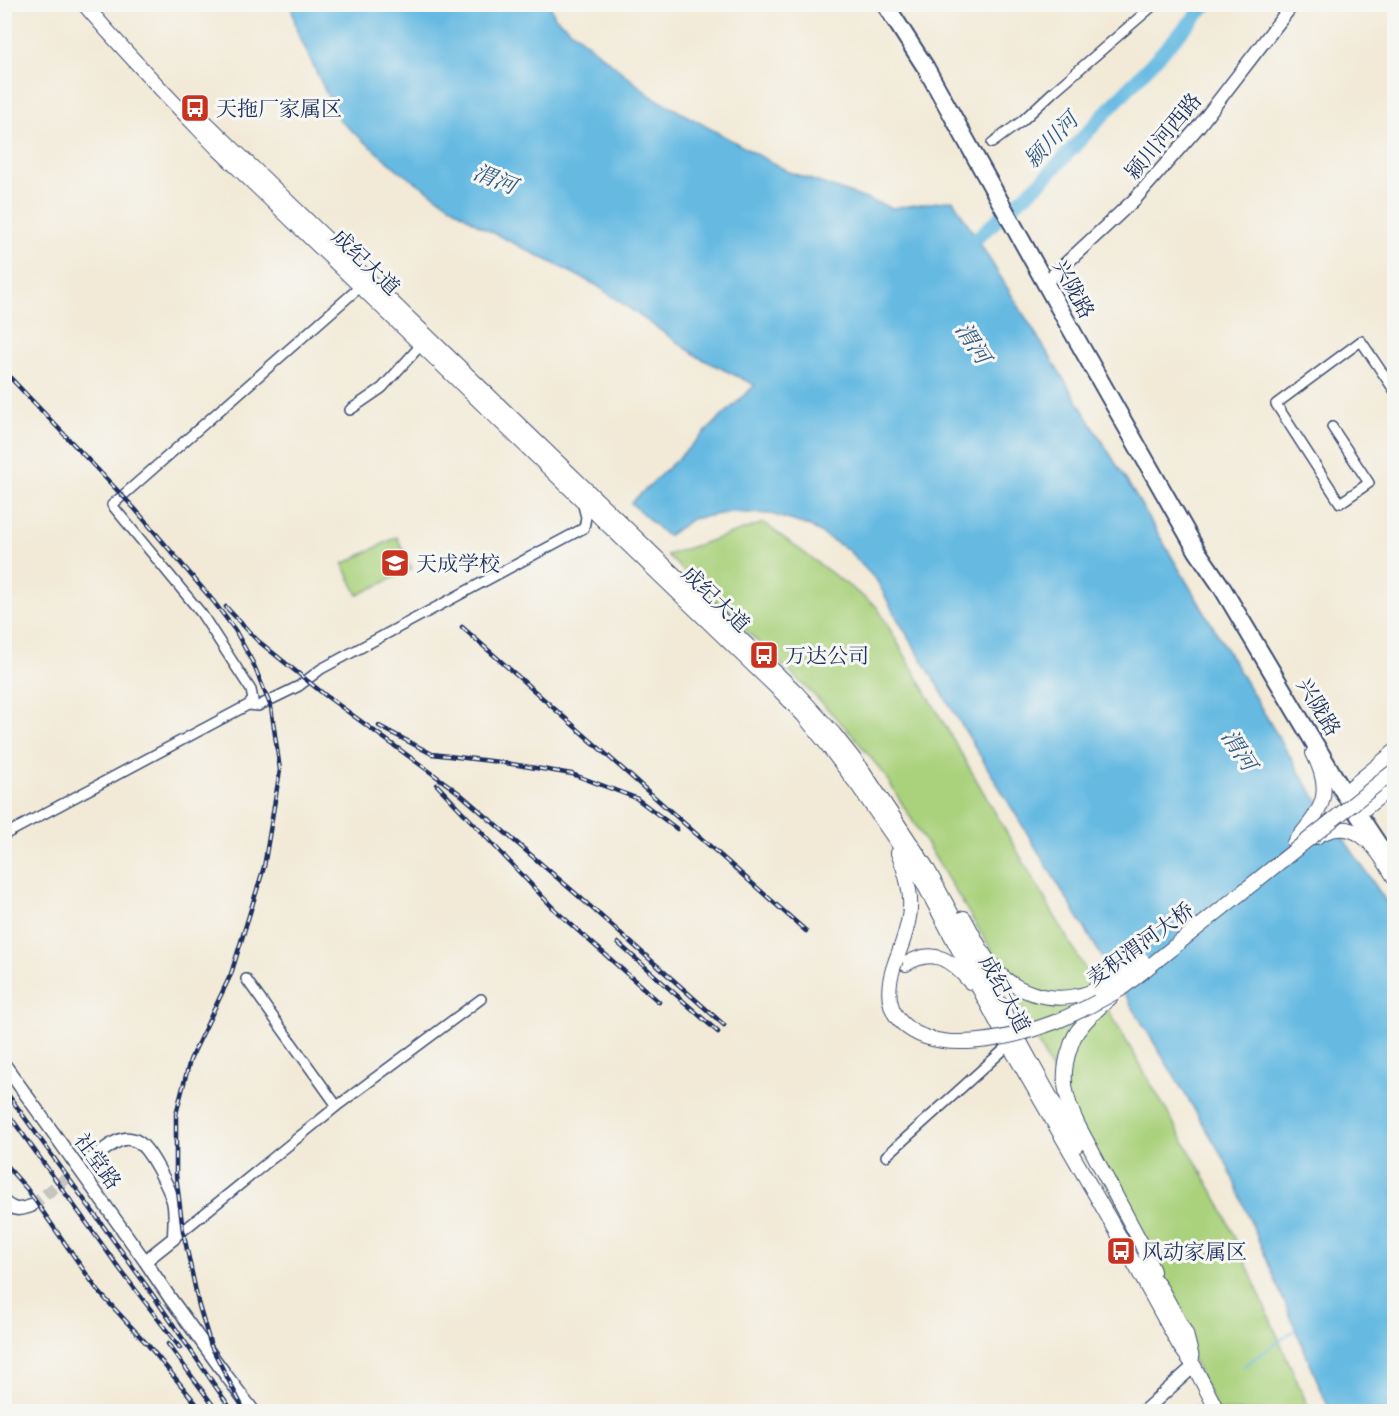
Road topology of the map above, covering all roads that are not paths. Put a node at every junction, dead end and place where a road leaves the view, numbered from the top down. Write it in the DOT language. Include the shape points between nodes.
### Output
graph roads {
  1 [pos="84,4"];
  2 [pos="95,4"];
  3 [pos="885,4"];
  4 [pos="1155,4"];
  5 [pos="1285,4"];
  6 [pos="1293,4"];
  7 [pos="992,143"];
  8 [pos="1034,261"];
  9 [pos="1046,278"];
  10 [pos="361,286"];
  11 [pos="421,345"];
  12 [pos="1395,390"];
  13 [pos="350,410"];
  14 [pos="1332,426"];
  15 [pos="581,499"];
  16 [pos="1197,551"];
  17 [pos="248,705"];
  18 [pos="1395,752"];
  19 [pos="1395,764"];
  20 [pos="861,768"];
  21 [pos="1395,771"];
  22 [pos="1395,786"];
  23 [pos="1348,789"];
  24 [pos="1362,811"];
  25 [pos="887,826"];
  26 [pos="4,835"];
  27 [pos="1296,845"];
  28 [pos="1395,852"];
  29 [pos="1395,868"];
  30 [pos="1395,877"];
  31 [pos="901,962"];
  32 [pos="246,979"];
  33 [pos="1118,985"];
  34 [pos="481,999"];
  35 [pos="986,1002"];
  36 [pos="1009,1046"];
  37 [pos="4,1064"];
  38 [pos="337,1106"];
  39 [pos="886,1156"];
  40 [pos="89,1161"];
  41 [pos="4,1202"];
  42 [pos="31,1206"];
  43 [pos="174,1238"];
  44 [pos="145,1261"];
  45 [pos="159,1282"];
  46 [pos="1161,1289"];
  47 [pos="1194,1366"];
  48 [pos="254,1412"];
  49 [pos="260,1412"];
  50 [pos="1143,1412"];
  51 [pos="1218,1412"];
  1 -- 10 [label="main road, 成纪大道" via="219,150"];
  2 -- 20 [label="main road, 成纪大道" via="192,109 796,692"];
  3 -- 8 [label="highway" via="926,68"];
  4 -- 7 [label="street"];
  5 -- 9 [label="main road, 颍川河西路" via="1132,194"];
  6 -- 9 [label="main road, 颍川河西路" via="1199,126 1142,191"];
  8 -- 9 [label="highway, 兴陇路"];
  8 -- 16 [label="highway, 兴陇路"];
  9 -- 23 [label="highway, 兴陇路" via="1080,324 1162,473"];
  10 -- 11 [label="main road, 成纪大道"];
  10 -- 17 [label="street" via="112,505 201,613 251,690 253,699"];
  11 -- 13 [label="street" via="382,388"];
  11 -- 15 [label="main road, 成纪大道"];
  12 -- 14 [label="street" via="1361,341 1276,405 1340,502 1369,483"];
  15 -- 17 [label="street" via="586,517 584,528 321,669 299,686 258,706"];
  15 -- 25 [label="main road, 成纪大道" via="804,716"];
  16 -- 23 [label="highway, 兴陇路"];
  16 -- 27 [label="main road" via="1216,592 1321,771 1324,795 1320,808"];
  17 -- 26 [label="street"];
  18 -- 23 [label="main road"];
  19 -- 27 [label="main road, 麦积渭河大桥"];
  20 -- 33 [label="main road, bridge" via="891,800 987,959 1009,983 1052,998"];
  20 -- 46 [label="main road, 成纪大道" via="927,868 1030,1061"];
  21 -- 27 [label="main road, 麦积渭河大桥, bridge"];
  22 -- 24 [label="main road"];
  23 -- 24 [label="highway, 兴陇路"];
  24 -- 28 [label="highway, 兴陇路"];
  24 -- 29 [label="highway, 兴陇路"];
  25 -- 31 [label="main road, 麦积渭河大桥" via="907,874 910,898"];
  25 -- 35 [label="main road, 成纪大道" via="917,872"];
  27 -- 30 [label="main road, bridge" via="1331,830 1352,831 1372,844"];
  27 -- 33 [label="main road, 麦积渭河大桥, bridge"];
  31 -- 33 [label="main road, 麦积渭河大桥, bridge" via="891,971 892,1010 914,1032 938,1040 979,1041 1030,1031 1082,1010"];
  31 -- 35 [label="main road" via="926,956 950,962"];
  32 -- 38 [label="street"];
  33 -- 46 [label="main road, bridge" via="1079,1028 1065,1062 1064,1078 1070,1108"];
  34 -- 38 [label="street"];
  35 -- 36 [label="main road, 成纪大道"];
  36 -- 39 [label="street"];
  36 -- 47 [label="main road, 成纪大道"];
  37 -- 44 [label="main road, 社堂路"];
  38 -- 43 [label="street"];
  40 -- 43 [label="main road" via="117,1142 139,1142 164,1179 174,1203"];
  41 -- 42 [label="main road" via="11,1208"];
  43 -- 44 [label="main road"];
  44 -- 45 [label="main road, 社堂路"];
  45 -- 48 [label="main road, 社堂路"];
  45 -- 49 [label="main road, 社堂路"];
  46 -- 47 [label="main road, 成纪大道" via="1186,1334"];
  47 -- 50 [label="main road"];
  47 -- 51 [label="main road, 成纪大道"];
}
